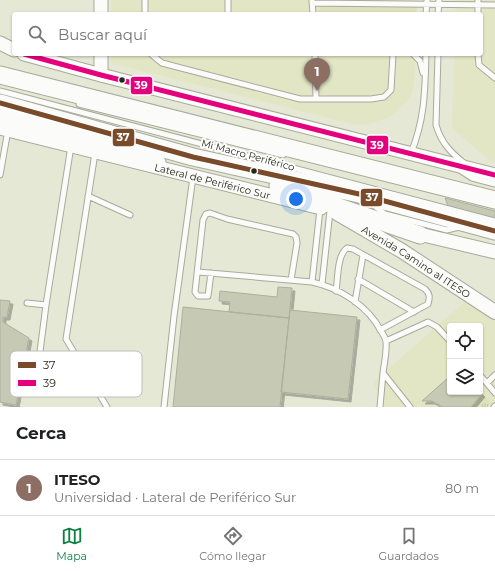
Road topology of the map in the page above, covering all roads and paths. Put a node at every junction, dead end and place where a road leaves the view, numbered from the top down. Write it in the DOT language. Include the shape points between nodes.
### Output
graph roads {
  1 [pos="101,0"];
  2 [pos="145,0"];
  3 [pos="228,0"];
  4 [pos="312,1"];
  5 [pos="427,2"];
  6 [pos="439,2"];
  7 [pos="478,2"];
  8 [pos="495,5"];
  9 [pos="101,12"];
  10 [pos="145,12"];
  11 [pos="228,12"];
  12 [pos="313,12"];
  13 [pos="426,12"];
  14 [pos="438,12"];
  15 [pos="0,43"];
  16 [pos="12,49"];
  17 [pos="0,52"];
  18 [pos="12,53"];
  19 [pos="30,56"];
  20 [pos="101,56"];
  21 [pos="153,56"];
  22 [pos="315,56"];
  23 [pos="393,56"];
  24 [pos="415,56"];
  25 [pos="426,56"];
  26 [pos="438,56"];
  27 [pos="478,56"];
  28 [pos="0,75"];
  29 [pos="101,75"];
  30 [pos="495,78"];
  31 [pos="425,81"];
  32 [pos="0,91"];
  33 [pos="316,99"];
  34 [pos="0,103"];
  35 [pos="77,103"];
  36 [pos="0,117"];
  37 [pos="4,129"];
  38 [pos="71,145"];
  39 [pos="95,152"];
  40 [pos="411,153"];
  41 [pos="193,156"];
  42 [pos="290,156"];
  43 [pos="304,158"];
  44 [pos="447,162"];
  45 [pos="473,169"];
  46 [pos="175,171"];
  47 [pos="0,175"];
  48 [pos="495,175"];
  49 [pos="193,176"];
  50 [pos="411,185"];
  51 [pos="494,195"];
  52 [pos="88,196"];
  53 [pos="329,211"];
  54 [pos="130,215"];
  55 [pos="495,221"];
  56 [pos="495,231"];
  57 [pos="420,235"];
  58 [pos="495,252"];
  59 [pos="363,254"];
  60 [pos="198,272"];
  61 [pos="211,273"];
  62 [pos="358,279"];
  63 [pos="291,280"];
  64 [pos="312,282"];
  65 [pos="322,284"];
  66 [pos="336,291"];
  67 [pos="355,302"];
  68 [pos="27,303"];
  69 [pos="46,305"];
  70 [pos="414,312"];
  71 [pos="495,312"];
  72 [pos="380,330"];
  73 [pos="447,338"];
  74 [pos="386,342"];
  75 [pos="39,351"];
  76 [pos="73,351"];
  77 [pos="383,373"];
  78 [pos="495,376"];
  79 [pos="483,378"];
  80 [pos="487,383"];
  81 [pos="495,393"];
  82 [pos="101,397"];
  83 [pos="107,407"];
  84 [pos="164,407"];
  85 [pos="380,407"];
  86 [pos="410,407"];
  1 -- 9 [label="street"];
  2 -- 10 [label="lane"];
  3 -- 11 [label="lane"];
  4 -- 5 [label="lane"];
  4 -- 12 [label="lane"];
  5 -- 6 [label="lane"];
  5 -- 13 [label="lane"];
  6 -- 7 [label="lane"];
  6 -- 14 [label="lane"];
  7 -- 8 [label="lane"];
  15 -- 16 [label="street"];
  17 -- 18 [label="street"];
  19 -- 29 [label="street"];
  20 -- 29 [label="street"];
  21 -- 33 [label="lane" via="162,63 300,99"];
  22 -- 33 [label="lane"];
  23 -- 33 [label="lane" via="391,90 384,97"];
  24 -- 31 [label="lane" via="420,61"];
  25 -- 31 [label="lane"];
  26 -- 45 [label="lane" via="436,125 439,136 450,152"];
  27 -- 30 [label="lane" via="479,65"];
  28 -- 51 [label="highway"];
  29 -- 40 [label="street"];
  31 -- 40 [label="lane" via="424,112"];
  32 -- 55 [label="lane, Mi Macro Periférico"];
  34 -- 41 [label="highway"];
  35 -- 42 [label="lane, Mi Macro Periférico"];
  36 -- 46 [label="street" via="141,152"];
  37 -- 38 [label="street, Lateral de Periférico Sur"];
  37 -- 47 [label="lane"];
  38 -- 39 [label="street, Lateral de Periférico Sur"];
  38 -- 69 [label="lane"];
  39 -- 46 [label="street, Lateral de Periférico Sur"];
  39 -- 52 [label="lane"];
  40 -- 44 [label="street"];
  41 -- 56 [label="highway" via="358,194"];
  41 -- 57 [label="highway"];
  43 -- 50 [label="lane, Mi Macro Periférico"];
  44 -- 45 [label="street"];
  44 -- 51 [label="lane"];
  45 -- 48 [label="street"];
  46 -- 49 [label="street, Lateral de Periférico Sur"];
  49 -- 53 [label="street, Lateral de Periférico Sur"];
  49 -- 84 [label="lane"];
  52 -- 54 [label="lane"];
  52 -- 76 [label="lane" via="66,339"];
  53 -- 57 [label="street, Lateral de Periférico Sur"];
  53 -- 64 [label="lane"];
  53 -- 65 [label="lane"];
  53 -- 71 [label="main road, Avenida Camino al ITESO" via="402,251"];
  57 -- 58 [label="street, Lateral de Periférico Sur"];
  59 -- 62 [label="lane"];
  59 -- 66 [label="lane" via="347,248 343,251"];
  59 -- 70 [label="lane" via="425,289 430,298 428,304"];
  60 -- 61 [label="lane"];
  60 -- 61 [label="lane" via="195,292 198,296 208,296"];
  60 -- 63 [label="lane" via="203,220 206,214 210,213 293,234 296,237"];
  61 -- 63 [label="lane"];
  62 -- 67 [label="lane"];
  62 -- 70 [label="lane"];
  63 -- 64 [label="lane"];
  64 -- 65 [label="lane"];
  65 -- 66 [label="lane"];
  66 -- 67 [label="lane"];
  67 -- 72 [label="lane"];
  68 -- 69 [label="lane"];
  69 -- 75 [label="lane"];
  70 -- 72 [label="lane"];
  72 -- 74 [label="lane"];
  73 -- 74 [label="lane" via="438,327 428,322"];
  74 -- 77 [label="lane"];
  77 -- 85 [label="lane"];
  77 -- 86 [label="lane"];
  78 -- 80 [label="lane"];
  79 -- 80 [label="lane"];
  80 -- 81 [label="lane"];
  82 -- 83 [label="lane"];
}
